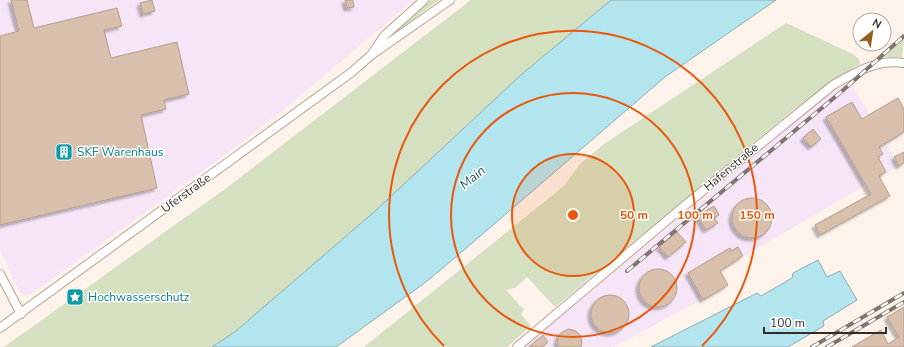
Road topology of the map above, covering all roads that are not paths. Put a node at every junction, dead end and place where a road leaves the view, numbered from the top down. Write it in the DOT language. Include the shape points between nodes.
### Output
graph roads {
  1 [pos="424,0"];
  2 [pos="449,0"];
  3 [pos="370,56"];
  4 [pos="904,63"];
  5 [pos="0,274"];
  6 [pos="21,314"];
  7 [pos="0,328"];
  8 [pos="517,347"];
  1 -- 3 [label="street, Uferstraße" via="384,36"];
  2 -- 3 [label="street, Uferstraße"];
  3 -- 6 [label="street, Uferstraße" via="352,72"];
  4 -- 8 [label="street, Hafenstraße" via="872,65 833,85"];
  5 -- 6 [label="street"];
  6 -- 7 [label="street, Uferstraße"];
}
